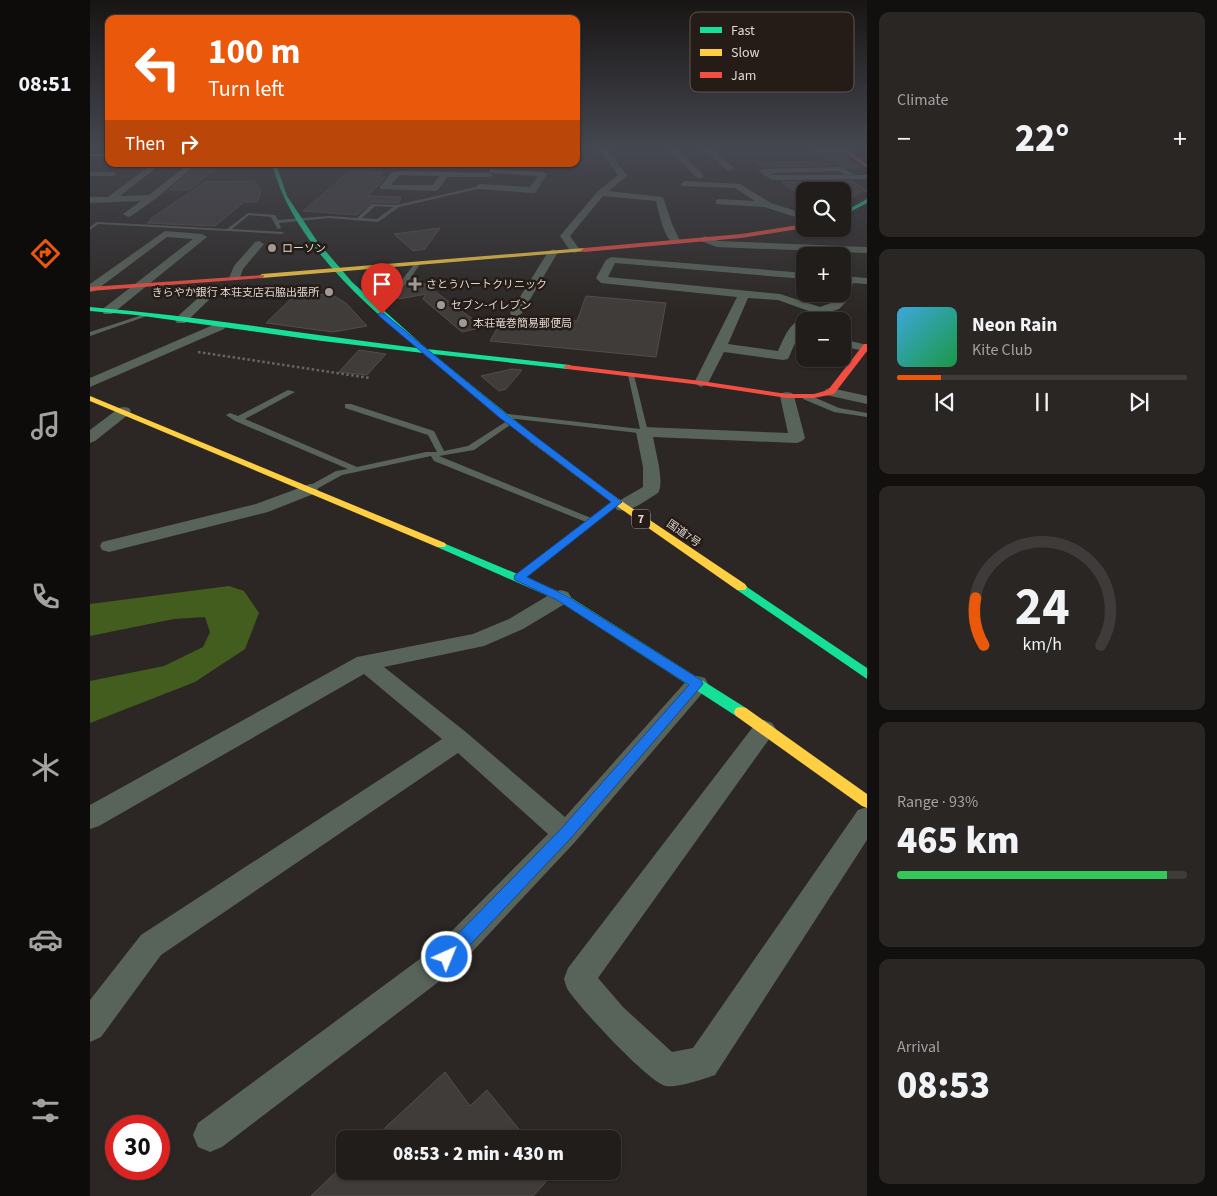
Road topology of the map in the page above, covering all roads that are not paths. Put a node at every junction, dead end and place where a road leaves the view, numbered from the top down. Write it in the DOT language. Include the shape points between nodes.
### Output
graph roads {
  1 [pos="144,203"];
  2 [pos="289,203"];
  3 [pos="413,203"];
  4 [pos="593,203"];
  5 [pos="661,203"];
  6 [pos="732,203"];
  7 [pos="764,203"];
  8 [pos="864,203"];
  9 [pos="768,205"];
  10 [pos="397,206"];
  11 [pos="851,210"];
  12 [pos="128,214"];
  13 [pos="796,214"];
  14 [pos="300,219"];
  15 [pos="358,219"];
  16 [pos="276,222"];
  17 [pos="90,223"];
  18 [pos="97,223"];
  19 [pos="90,229"];
  20 [pos="796,229"];
  21 [pos="228,230"];
  22 [pos="705,239"];
  23 [pos="675,241"];
  24 [pos="259,244"];
  25 [pos="605,248"];
  26 [pos="575,250"];
  27 [pos="867,250"];
  28 [pos="553,252"];
  29 [pos="611,260"];
  30 [pos="418,263"];
  31 [pos="125,264"];
  32 [pos="164,267"];
  33 [pos="335,269"];
  34 [pos="796,275"];
  35 [pos="229,279"];
  36 [pos="851,280"];
  37 [pos="867,281"];
  38 [pos="140,286"];
  39 [pos="90,289"];
  40 [pos="211,292"];
  41 [pos="744,294"];
  42 [pos="840,302"];
  43 [pos="373,306"];
  44 [pos="90,309"];
  45 [pos="108,311"];
  46 [pos="820,311"];
  47 [pos="516,312"];
  48 [pos="147,315"];
  49 [pos="181,320"];
  50 [pos="220,326"];
  51 [pos="90,334"];
  52 [pos="796,338"];
  53 [pos="851,345"];
  54 [pos="720,347"];
  55 [pos="865,347"];
  56 [pos="425,351"];
  57 [pos="631,375"];
  58 [pos="90,383"];
  59 [pos="701,384"];
  60 [pos="291,392"];
  61 [pos="831,392"];
  62 [pos="787,396"];
  63 [pos="804,396"];
  64 [pos="90,398"];
  65 [pos="867,400"];
  66 [pos="348,406"];
  67 [pos="124,411"];
  68 [pos="867,415"];
  69 [pos="507,419"];
  70 [pos="644,432"];
  71 [pos="90,438"];
  72 [pos="438,454"];
  73 [pos="356,469"];
  74 [pos="310,489"];
  75 [pos="620,504"];
  76 [pos="592,522"];
  77 [pos="109,546"];
  78 [pos="519,578"];
  79 [pos="561,597"];
  80 [pos="365,664"];
  81 [pos="867,674"];
  82 [pos="697,684"];
  83 [pos="764,729"];
  84 [pos="459,740"];
  85 [pos="867,802"];
  86 [pos="90,818"];
  87 [pos="867,818"];
  88 [pos="566,834"];
  89 [pos="90,1026"];
  90 [pos="210,1135"];
  1 -- 12 [label="street"];
  2 -- 14 [label="main road, 国道7号 / 7"];
  3 -- 10 [label="lane"];
  4 -- 26 [label="street" via="564,236"];
  5 -- 23 [label="street"];
  6 -- 9 [label="street"];
  7 -- 9 [label="street"];
  8 -- 11 [label="main road"];
  9 -- 13 [label="street"];
  10 -- 15 [label="lane" via="374,205"];
  10 -- 15 [label="lane" via="378,221"];
  14 -- 15 [label="lane"];
  14 -- 16 [label="lane"];
  14 -- 33 [label="main road, 国道7号 / 7"];
  16 -- 21 [label="lane" via="273,216 248,214"];
  16 -- 21 [label="lane" via="282,233"];
  17 -- 18 [label="lane"];
  18 -- 19 [label="lane"];
  18 -- 21 [label="lane"];
  20 -- 22 [label="main road"];
  22 -- 23 [label="main road"];
  22 -- 27 [label="street" via="717,244"];
  23 -- 25 [label="main road"];
  24 -- 35 [label="street"];
  25 -- 26 [label="main road"];
  25 -- 29 [label="street"];
  26 -- 28 [label="main road"];
  28 -- 30 [label="main road"];
  28 -- 47 [label="street"];
  29 -- 34 [label="street"];
  29 -- 41 [label="street" via="602,278 605,281"];
  30 -- 33 [label="main road"];
  30 -- 43 [label="lane" via="391,296"];
  31 -- 32 [label="street"];
  31 -- 32 [label="street" via="165,234 202,237"];
  31 -- 39 [label="street"];
  32 -- 38 [label="street"];
  33 -- 35 [label="main road"];
  33 -- 43 [label="main road, 国道7号 / 7"];
  35 -- 38 [label="main road"];
  35 -- 40 [label="lane"];
  36 -- 37 [label="street"];
  38 -- 39 [label="main road"];
  38 -- 45 [label="street"];
  40 -- 49 [label="street"];
  41 -- 46 [label="street" via="780,297"];
  41 -- 54 [label="street"];
  42 -- 46 [label="street"];
  43 -- 56 [label="main road, 国道7号 / 7"];
  44 -- 45 [label="main road"];
  45 -- 48 [label="main road"];
  48 -- 49 [label="main road"];
  48 -- 51 [label="lane"];
  49 -- 50 [label="main road"];
  50 -- 56 [label="main road"];
  50 -- 58 [label="street"];
  52 -- 54 [label="street" via="783,356"];
  53 -- 55 [label="street"];
  54 -- 59 [label="street"];
  55 -- 61 [label="main road"];
  56 -- 57 [label="main road"];
  56 -- 69 [label="main road, 国道7号 / 7"];
  57 -- 59 [label="main road"];
  57 -- 70 [label="lane"];
  59 -- 62 [label="main road"];
  60 -- 73 [label="lane" via="234,417"];
  61 -- 63 [label="main road"];
  61 -- 65 [label="street"];
  62 -- 63 [label="main road"];
  62 -- 70 [label="street" via="797,438"];
  63 -- 68 [label="lane" via="837,410"];
  64 -- 67 [label="main road"];
  66 -- 72 [label="lane" via="430,433"];
  67 -- 71 [label="street"];
  67 -- 74 [label="main road"];
  69 -- 70 [label="lane"];
  69 -- 72 [label="lane" via="471,448"];
  69 -- 75 [label="main road, 国道7号 / 7"];
  70 -- 75 [label="street" via="652,489"];
  72 -- 73 [label="lane"];
  72 -- 76 [label="lane" via="437,459"];
  73 -- 74 [label="lane" via="339,473"];
  74 -- 77 [label="street" via="262,508"];
  74 -- 78 [label="main road"];
  75 -- 76 [label="lane"];
  75 -- 81 [label="main road, 国道7号 / 7"];
  76 -- 78 [label="lane"];
  78 -- 79 [label="main road"];
  79 -- 80 [label="street" via="516,624 477,641"];
  79 -- 82 [label="main road"];
  80 -- 84 [label="street"];
  80 -- 86 [label="street"];
  82 -- 83 [label="main road"];
  82 -- 88 [label="street"];
  83 -- 85 [label="main road"];
  83 -- 87 [label="street" via="579,979 612,1018 667,1070 703,1063"];
  84 -- 88 [label="street"];
  84 -- 89 [label="street" via="151,946"];
  88 -- 90 [label="street" via="447,957"];
}
